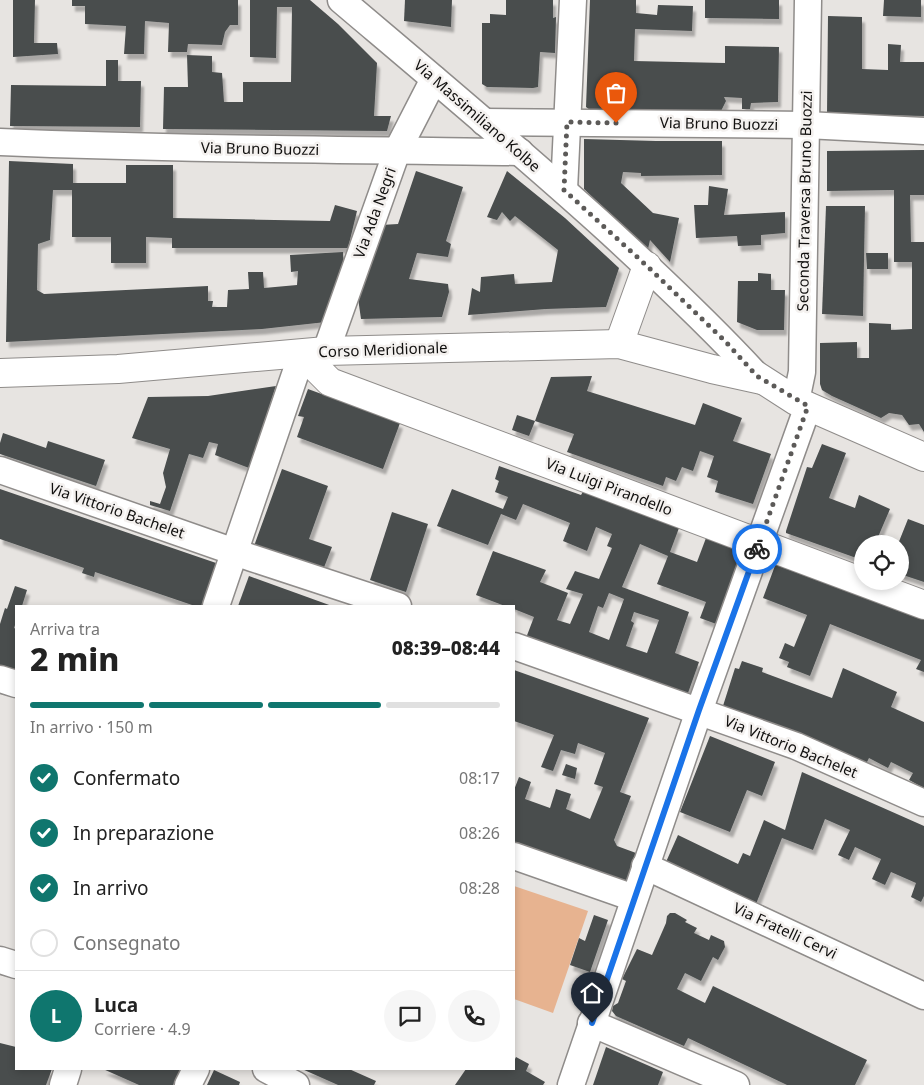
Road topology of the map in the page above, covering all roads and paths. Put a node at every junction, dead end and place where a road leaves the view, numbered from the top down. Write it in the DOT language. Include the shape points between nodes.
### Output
graph roads {
  1 [pos="341,0"];
  2 [pos="573,0"];
  3 [pos="808,0"];
  4 [pos="434,79"];
  5 [pos="484,122"];
  6 [pos="567,122"];
  7 [pos="806,125"];
  8 [pos="924,131"];
  9 [pos="0,142"];
  10 [pos="397,151"];
  11 [pos="520,152"];
  12 [pos="564,190"];
  13 [pos="647,266"];
  14 [pos="619,344"];
  15 [pos="314,353"];
  16 [pos="0,373"];
  17 [pos="760,378"];
  18 [pos="802,403"];
  19 [pos="924,457"];
  20 [pos="0,470"];
  21 [pos="759,543"];
  22 [pos="234,552"];
  23 [pos="216,605"];
  24 [pos="395,605"];
  25 [pos="924,605"];
  26 [pos="515,646"];
  27 [pos="0,679"];
  28 [pos="15,684"];
  29 [pos="699,710"];
  30 [pos="924,803"];
  31 [pos="515,856"];
  32 [pos="645,866"];
  33 [pos="634,898"];
  34 [pos="0,960"];
  35 [pos="15,965"];
  36 [pos="924,996"];
  37 [pos="592,1023"];
  38 [pos="68,1070"];
  39 [pos="196,1070"];
  40 [pos="268,1070"];
  41 [pos="63,1085"];
  42 [pos="188,1085"];
  43 [pos="296,1085"];
  44 [pos="571,1085"];
  45 [pos="736,1085"];
  1 -- 4 [label="street, Via Massimiliano Kolbe"];
  2 -- 6 [label="street"];
  3 -- 7 [label="street, Seconda Traversa Bruno Buozzi"];
  4 -- 5 [label="street, Via Massimiliano Kolbe"];
  4 -- 10 [label="street, Via Ada Negri"];
  5 -- 6 [label="street, Via Bruno Buozzi"];
  5 -- 11 [label="street, Via Massimiliano Kolbe"];
  6 -- 7 [label="street, Via Bruno Buozzi"];
  6 -- 12 [label="street"];
  7 -- 8 [label="street, Via Bruno Buozzi"];
  7 -- 18 [label="street, Seconda Traversa Bruno Buozzi"];
  9 -- 10 [label="street, Via Bruno Buozzi"];
  10 -- 11 [label="street, Via Bruno Buozzi"];
  10 -- 15 [label="street, Via Ada Negri"];
  11 -- 12 [label="street, Via Massimiliano Kolbe"];
  12 -- 13 [label="street, Via Massimiliano Kolbe"];
  13 -- 14 [label="street"];
  13 -- 17 [label="street, Via Massimiliano Kolbe"];
  14 -- 15 [label="street, Corso Meridionale"];
  14 -- 17 [label="street, Corso Meridionale" via="712,369"];
  15 -- 16 [label="street, Corso Meridionale" via="118,369"];
  15 -- 21 [label="street, Via Luigi Pirandello" via="330,382"];
  15 -- 22 [label="street, Via Ada Negri"];
  17 -- 18 [label="street, Via Massimiliano Kolbe"];
  18 -- 19 [label="street, Via Massimiliano Kolbe"];
  18 -- 21 [label="street"];
  20 -- 22 [label="street, Via Vittorio Bachelet"];
  21 -- 25 [label="street, Via Luigi Pirandello"];
  21 -- 29 [label="street"];
  22 -- 23 [label="street"];
  22 -- 24 [label="street, Via Vittorio Bachelet"];
  26 -- 29 [label="street, Via Vittorio Bachelet"];
  27 -- 28 [label="street"];
  29 -- 30 [label="street, Via Vittorio Bachelet" via="796,746"];
  29 -- 32 [label="street"];
  31 -- 33 [label="street"];
  32 -- 33 [label="street"];
  32 -- 36 [label="street, Via Fratelli Cervi"];
  33 -- 37 [label="street"];
  34 -- 35 [label="street"];
  37 -- 44 [label="street"];
  37 -- 45 [label="street"];
  38 -- 41 [label="street"];
  39 -- 42 [label="street"];
  40 -- 43 [label="street"];
}
